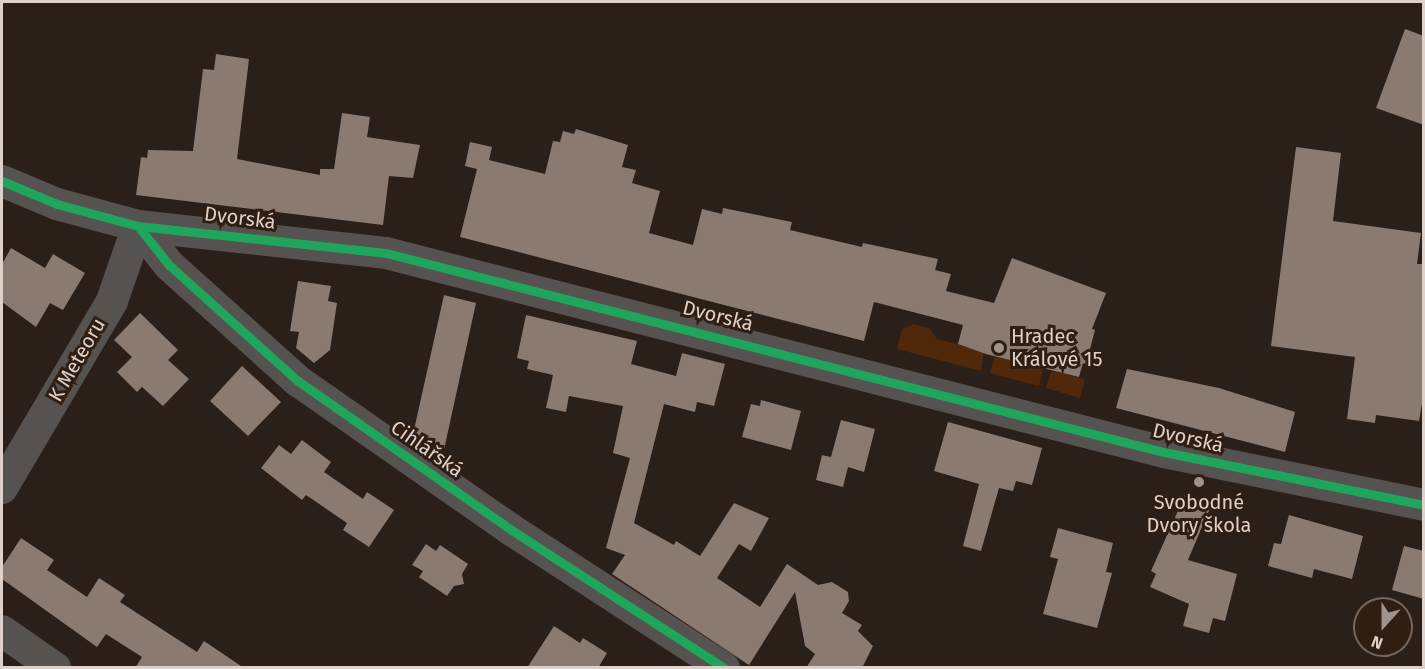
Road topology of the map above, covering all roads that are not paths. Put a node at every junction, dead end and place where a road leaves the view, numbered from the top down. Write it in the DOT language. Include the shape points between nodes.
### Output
graph roads {
  1 [pos="2,181"];
  2 [pos="138,226"];
  3 [pos="2,488"];
  4 [pos="1424,505"];
  5 [pos="2,632"];
  6 [pos="55,668"];
  7 [pos="724,668"];
  1 -- 2 [label="street, Dvorská" via="57,204"];
  2 -- 3 [label="street, K Meteoru" via="112,301"];
  2 -- 4 [label="street, Dvorská" via="386,252 1164,452"];
  2 -- 7 [label="street, Cihlářská" via="169,265 298,381 510,529"];
  5 -- 6 [label="street"];
}
